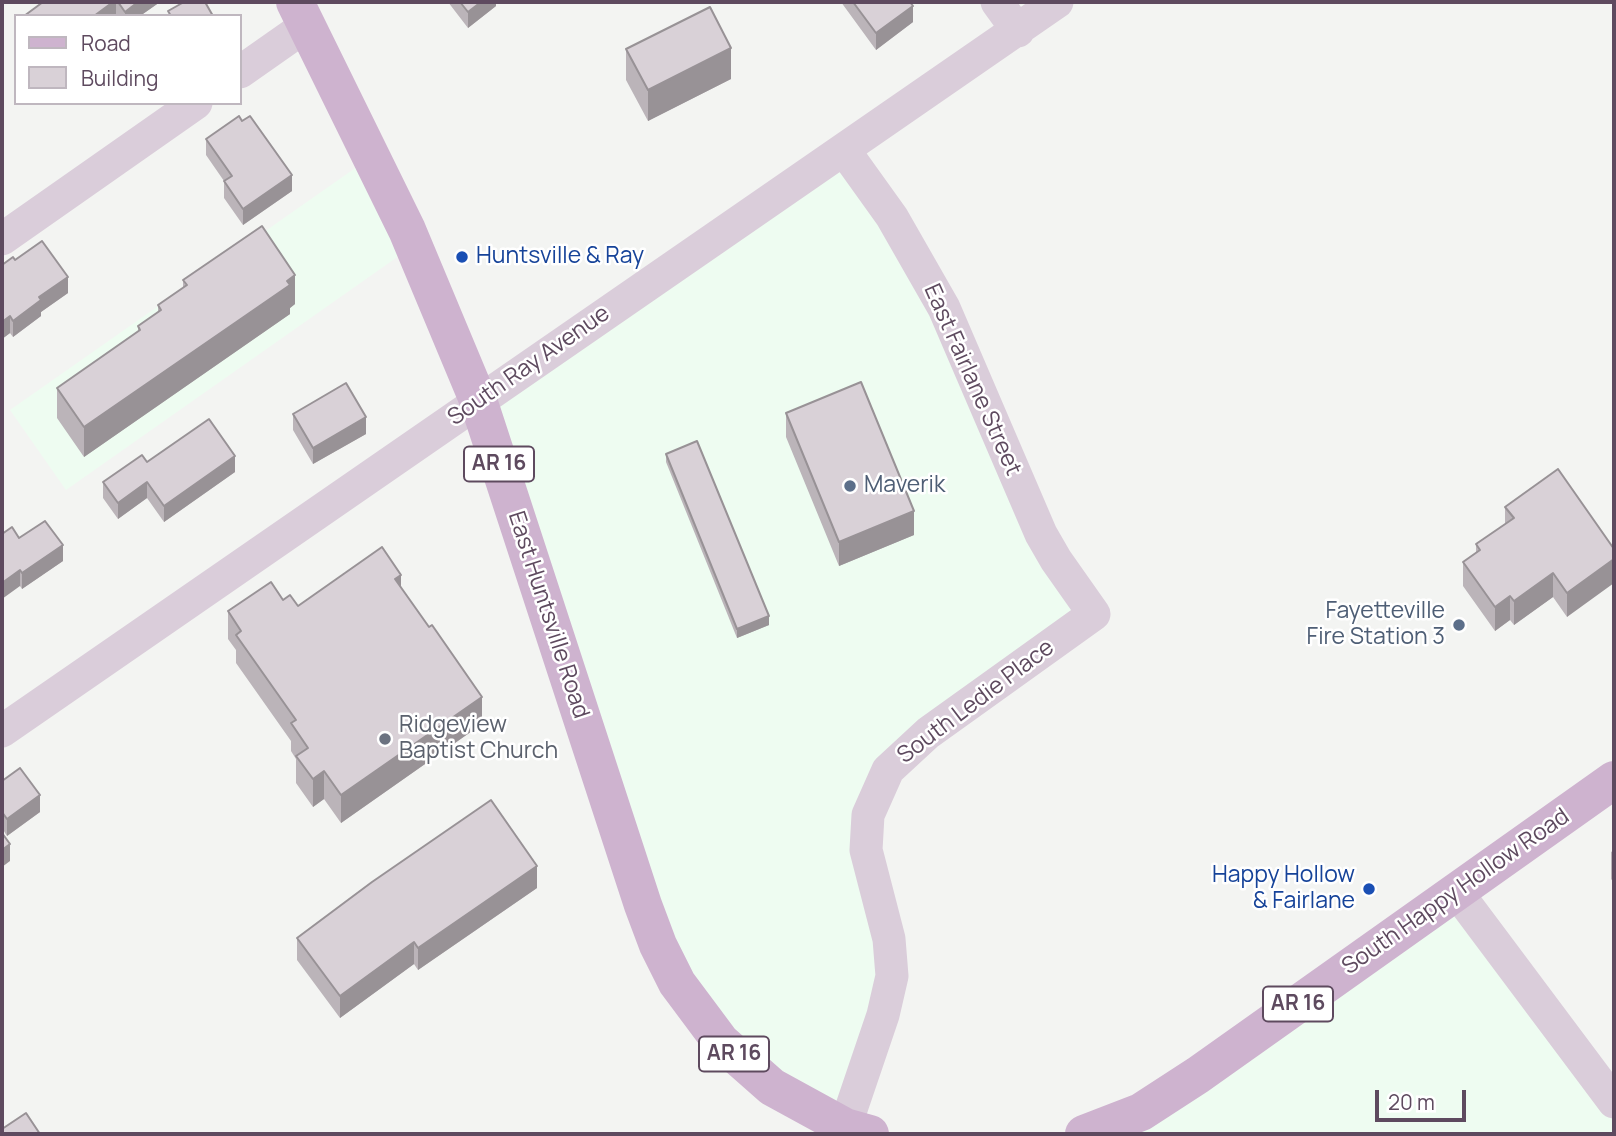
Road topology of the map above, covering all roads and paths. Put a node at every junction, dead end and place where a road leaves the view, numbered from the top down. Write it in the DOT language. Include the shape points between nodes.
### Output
graph roads {
  1 [pos="997,2"];
  2 [pos="1057,2"];
  3 [pos="301,13"];
  4 [pos="1018,31"];
  5 [pos="242,70"];
  6 [pos="193,105"];
  7 [pos="844,150"];
  8 [pos="2,239"];
  9 [pos="478,400"];
  10 [pos="1094,614"];
  11 [pos="2,731"];
  12 [pos="1614,780"];
  13 [pos="1455,891"];
  14 [pos="1614,1102"];
  15 [pos="852,1132"];
  16 [pos="1084,1134"];
  1 -- 4 [label="street"];
  2 -- 4 [label="street, South Ray Avenue"];
  3 -- 5 [label="street"];
  3 -- 9 [label="main road, East Huntsville Road / AR 16" via="407,230"];
  4 -- 7 [label="street, South Ray Avenue"];
  6 -- 8 [label="street"];
  7 -- 9 [label="street, South Ray Avenue"];
  7 -- 10 [label="street, East Fairlane Street" via="932,284 1023,498 1056,560"];
  9 -- 11 [label="street, South Ray Avenue"];
  9 -- 15 [label="main road, East Huntsville Road / AR 16" via="643,905 677,983 721,1042 772,1087"];
  10 -- 15 [label="street, South Ledie Place" via="928,733 888,770 868,815 866,850 889,939 892,975"];
  12 -- 13 [label="main road, South Happy Hollow Road / AR 16"];
  13 -- 14 [label="street"];
  13 -- 16 [label="main road, South Happy Hollow Road / AR 16" via="1198,1075 1141,1112"];
}
